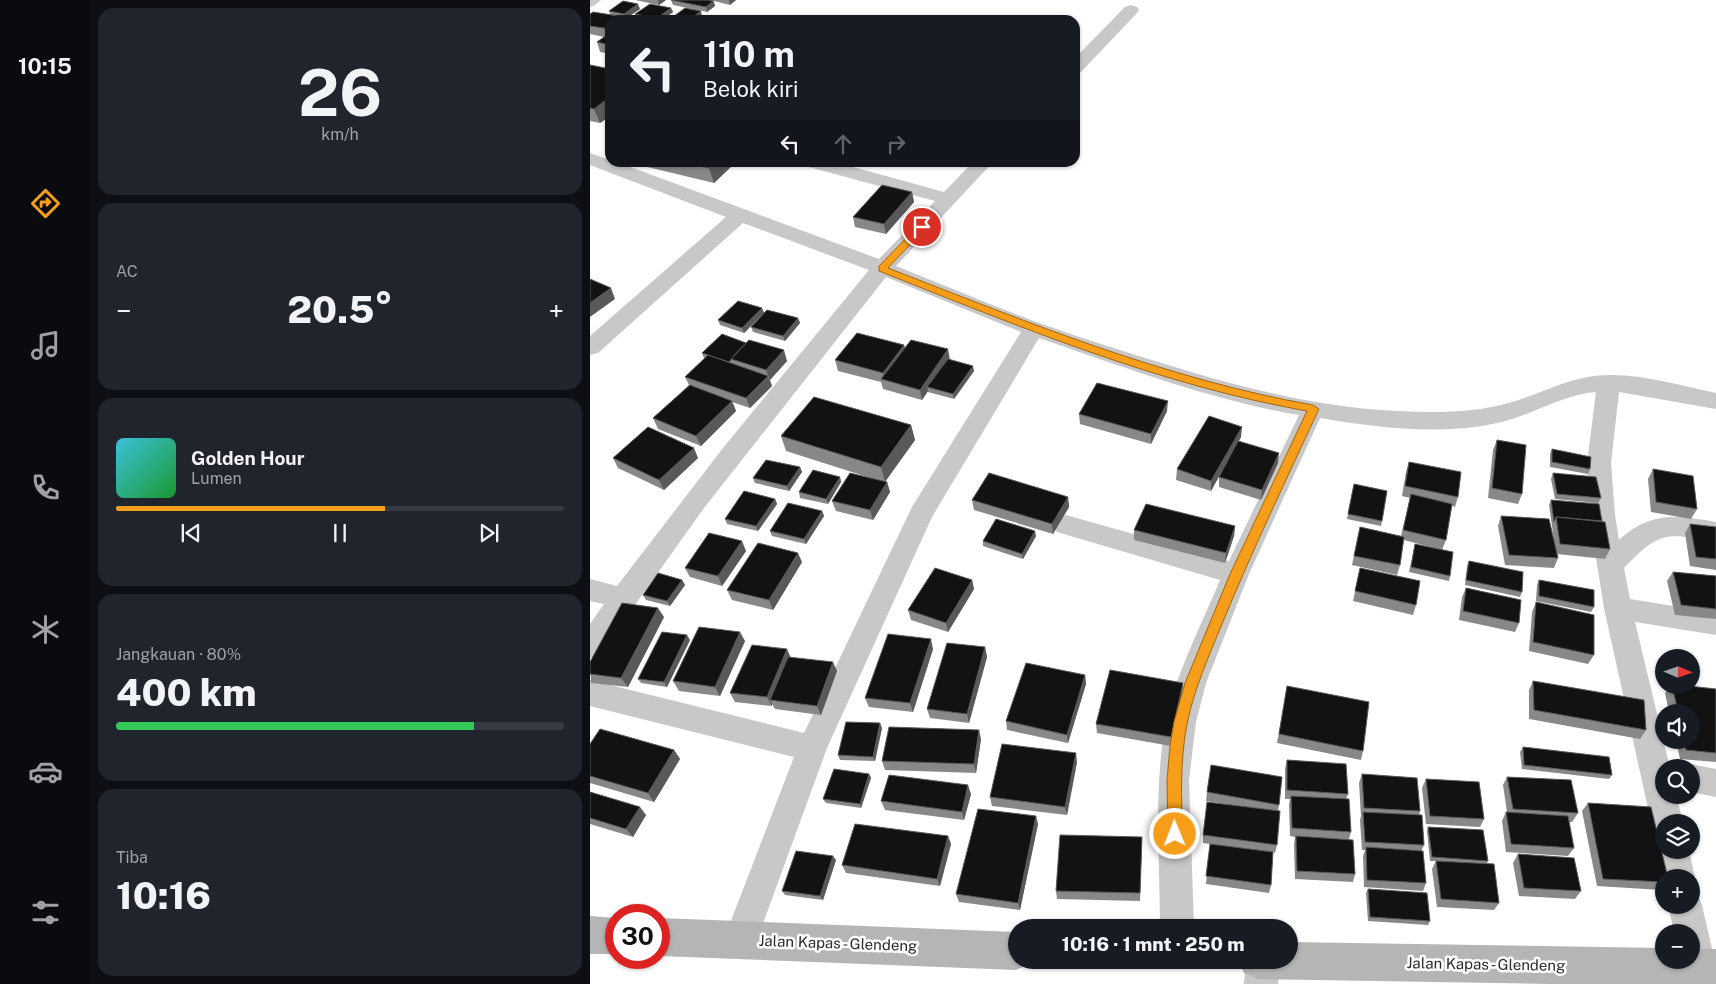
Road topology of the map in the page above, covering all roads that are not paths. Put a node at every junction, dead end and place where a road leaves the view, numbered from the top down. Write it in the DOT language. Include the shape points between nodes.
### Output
graph roads {
  1 [pos="1131,10"];
  2 [pos="1080,63"];
  3 [pos="590,159"];
  4 [pos="605,162"];
  5 [pos="621,167"];
  6 [pos="831,167"];
  7 [pos="979,167"];
  8 [pos="949,199"];
  9 [pos="740,215"];
  10 [pos="882,268"];
  11 [pos="1034,328"];
  12 [pos="590,348"];
  13 [pos="1609,383"];
  14 [pos="1716,400"];
  15 [pos="1313,409"];
  16 [pos="1066,525"];
  17 [pos="1716,532"];
  18 [pos="1610,566"];
  19 [pos="1236,574"];
  20 [pos="590,590"];
  21 [pos="622,598"];
  22 [pos="1618,608"];
  23 [pos="1716,624"];
  24 [pos="590,646"];
  25 [pos="590,693"];
  26 [pos="812,748"];
  27 [pos="1656,759"];
  28 [pos="1700,779"];
  29 [pos="1716,782"];
  30 [pos="1688,914"];
  31 [pos="1177,919"];
  32 [pos="590,935"];
  33 [pos="605,936"];
  34 [pos="670,937"];
  35 [pos="742,939"];
  36 [pos="1008,951"];
  37 [pos="1298,961"];
  38 [pos="1708,968"];
  39 [pos="1262,969"];
  40 [pos="1261,984"];
  1 -- 2 [label="street"];
  3 -- 4 [label="street"];
  5 -- 9 [label="street"];
  6 -- 8 [label="street"];
  7 -- 8 [label="street"];
  8 -- 10 [label="street"];
  9 -- 10 [label="street"];
  9 -- 12 [label="street"];
  10 -- 11 [label="street"];
  10 -- 21 [label="street" via="738,444"];
  11 -- 15 [label="street" via="1148,367 1262,400"];
  11 -- 26 [label="street" via="921,514"];
  13 -- 14 [label="street"];
  13 -- 15 [label="street" via="1567,389 1520,409 1491,417 1450,420 1391,418"];
  13 -- 18 [label="street" via="1599,463 1602,515"];
  15 -- 19 [label="street"];
  16 -- 19 [label="street"];
  17 -- 18 [label="street" via="1677,526 1651,529 1634,540"];
  18 -- 22 [label="street"];
  19 -- 31 [label="street" via="1192,683 1178,738 1174,780"];
  20 -- 21 [label="street"];
  21 -- 24 [label="street"];
  22 -- 23 [label="street"];
  22 -- 27 [label="street"];
  25 -- 26 [label="street"];
  26 -- 35 [label="street"];
  28 -- 29 [label="street"];
  30 -- 38 [label="street"];
  32 -- 33 [label="main road"];
  34 -- 35 [label="main road, Jalan Kapas - Glendeng"];
  35 -- 36 [label="main road, Jalan Kapas - Glendeng"];
  37 -- 38 [label="main road, Jalan Kapas - Glendeng"];
  39 -- 40 [label="street"];
}
